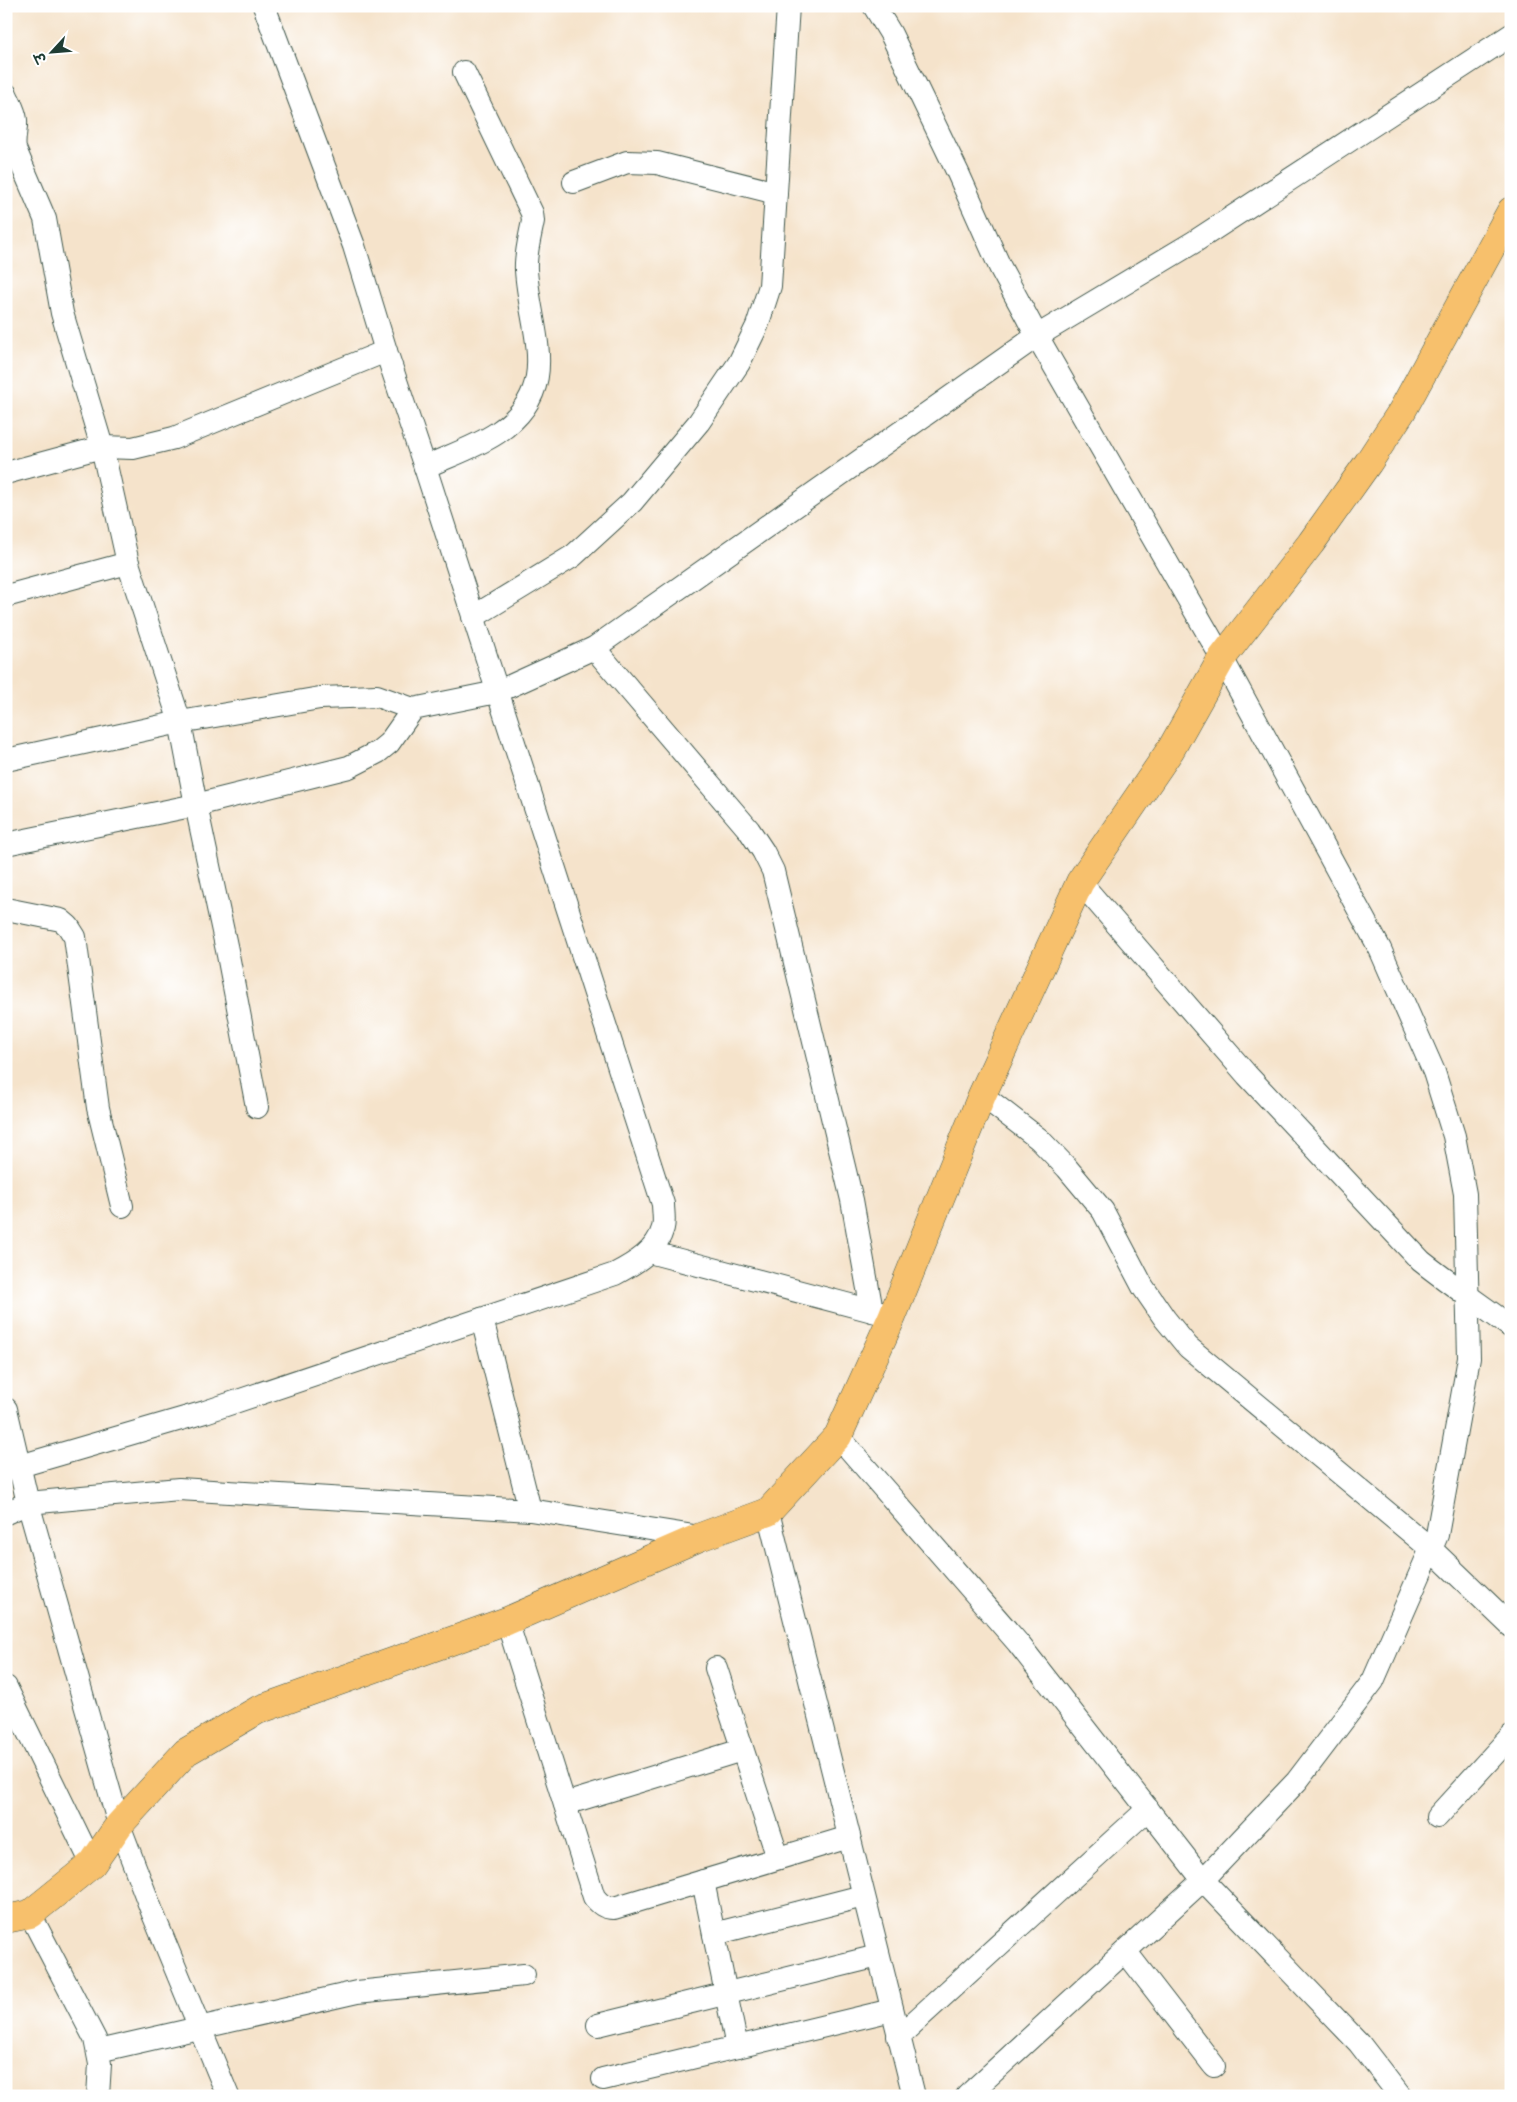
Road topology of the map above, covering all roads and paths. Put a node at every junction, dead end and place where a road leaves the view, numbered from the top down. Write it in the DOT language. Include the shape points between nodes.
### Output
graph roads {
  1 [pos="264,6"];
  2 [pos="788,6"];
  3 [pos="874,6"];
  4 [pos="1511,35"];
  5 [pos="464,72"];
  6 [pos="6,94"];
  7 [pos="574,182"];
  8 [pos="776,193"];
  9 [pos="1511,211"];
  10 [pos="1037,336"];
  11 [pos="386,351"];
  12 [pos="102,447"];
  13 [pos="426,467"];
  14 [pos="6,474"];
  15 [pos="128,563"];
  16 [pos="6,596"];
  17 [pos="473,617"];
  18 [pos="594,648"];
  19 [pos="1222,658"];
  20 [pos="497,692"];
  21 [pos="413,709"];
  22 [pos="180,722"];
  23 [pos="6,760"];
  24 [pos="196,805"];
  25 [pos="6,844"];
  26 [pos="1080,882"];
  27 [pos="6,909"];
  28 [pos="982,1095"];
  29 [pos="257,1107"];
  30 [pos="122,1206"];
  31 [pos="649,1252"];
  32 [pos="1467,1294"];
  33 [pos="882,1314"];
  34 [pos="482,1319"];
  35 [pos="1511,1326"];
  36 [pos="7,1415"];
  37 [pos="838,1436"];
  38 [pos="13,1468"];
  39 [pos="28,1503"];
  40 [pos="530,1510"];
  41 [pos="768,1512"];
  42 [pos="6,1513"];
  43 [pos="700,1537"];
  44 [pos="1431,1549"];
  45 [pos="507,1621"];
  46 [pos="1511,1626"];
  47 [pos="716,1668"];
  48 [pos="6,1687"];
  49 [pos="1511,1736"];
  50 [pos="742,1750"];
  51 [pos="565,1804"];
  52 [pos="1148,1810"];
  53 [pos="1438,1817"];
  54 [pos="119,1825"];
  55 [pos="849,1837"];
  56 [pos="778,1858"];
  57 [pos="92,1864"];
  58 [pos="1203,1880"];
  59 [pos="703,1881"];
  60 [pos="863,1896"];
  61 [pos="18,1916"];
  62 [pos="714,1934"];
  63 [pos="1126,1952"];
  64 [pos="878,1956"];
  65 [pos="524,1975"];
  66 [pos="726,1993"];
  67 [pos="892,2010"];
  68 [pos="598,2024"];
  69 [pos="200,2029"];
  70 [pos="898,2037"];
  71 [pos="737,2047"];
  72 [pos="98,2051"];
  73 [pos="1214,2066"];
  74 [pos="603,2079"];
  75 [pos="98,2096"];
  76 [pos="228,2096"];
  77 [pos="914,2096"];
  78 [pos="967,2096"];
  79 [pos="1400,2096"];
  1 -- 11 [label="street" via="354,246"];
  2 -- 8 [label="street"];
  3 -- 10 [label="street" via="891,34 1000,267"];
  4 -- 10 [label="street" via="1194,242"];
  5 -- 13 [label="street" via="532,213 526,270 540,366 532,394 508,424 488,438"];
  6 -- 12 [label="street" via="15,111 15,149 45,219 62,312"];
  7 -- 8 [label="street" via="626,162 657,163"];
  8 -- 17 [label="street" via="770,286 757,326 738,363 698,422 632,502 574,556"];
  9 -- 19 [label="main road" via="1397,418 1311,543"];
  10 -- 18 [label="street"];
  10 -- 19 [label="street"];
  11 -- 12 [label="street" via="174,438 133,448"];
  11 -- 13 [label="street"];
  12 -- 14 [label="street"];
  12 -- 15 [label="street"];
  13 -- 17 [label="street"];
  15 -- 16 [label="street"];
  15 -- 22 [label="street"];
  17 -- 20 [label="street"];
  18 -- 20 [label="street"];
  18 -- 33 [label="street" via="749,830 773,871"];
  19 -- 26 [label="main road" via="1171,749"];
  19 -- 32 [label="street" via="1380,949 1434,1072 1454,1136 1465,1194"];
  20 -- 21 [label="street"];
  20 -- 31 [label="street" via="663,1204 663,1228"];
  21 -- 22 [label="street" via="377,696 320,698"];
  21 -- 24 [label="street" via="389,743 349,767"];
  22 -- 23 [label="street"];
  22 -- 24 [label="street"];
  24 -- 25 [label="street"];
  24 -- 29 [label="street"];
  26 -- 28 [label="main road"];
  26 -- 32 [label="street" via="1247,1075 1421,1261 1454,1288"];
  27 -- 30 [label="street" via="61,920 74,937 98,1108"];
  28 -- 33 [label="main road"];
  28 -- 44 [label="street" via="1039,1139 1103,1211 1143,1287 1188,1347"];
  31 -- 33 [label="street"];
  31 -- 34 [label="street" via="615,1274"];
  32 -- 35 [label="street"];
  32 -- 44 [label="street" via="1469,1358 1437,1535"];
  33 -- 37 [label="main road"];
  34 -- 38 [label="street" via="214,1410"];
  34 -- 40 [label="street"];
  36 -- 38 [label="street"];
  37 -- 41 [label="main road"];
  37 -- 52 [label="street" via="1018,1643"];
  38 -- 39 [label="street"];
  39 -- 40 [label="street" via="179,1489"];
  39 -- 42 [label="street"];
  39 -- 54 [label="street"];
  40 -- 43 [label="street"];
  41 -- 43 [label="main road"];
  41 -- 55 [label="street"];
  43 -- 45 [label="main road"];
  44 -- 46 [label="street"];
  44 -- 58 [label="street" via="1373,1681 1297,1781"];
  45 -- 51 [label="street"];
  45 -- 54 [label="main road" via="258,1710 186,1752"];
  47 -- 50 [label="street"];
  48 -- 57 [label="street"];
  49 -- 53 [label="street"];
  50 -- 51 [label="street"];
  50 -- 56 [label="street"];
  51 -- 59 [label="street" via="594,1897 607,1908"];
  52 -- 58 [label="street"];
  52 -- 70 [label="street"];
  54 -- 57 [label="main road"];
  54 -- 69 [label="street"];
  55 -- 56 [label="street"];
  55 -- 60 [label="street"];
  56 -- 59 [label="street"];
  57 -- 61 [label="main road"];
  58 -- 63 [label="street"];
  58 -- 79 [label="street" via="1359,2043"];
  59 -- 62 [label="street"];
  60 -- 62 [label="street"];
  60 -- 64 [label="street"];
  61 -- 72 [label="street" via="95,2039"];
  62 -- 66 [label="street"];
  63 -- 73 [label="street"];
  63 -- 78 [label="street"];
  64 -- 66 [label="street"];
  64 -- 67 [label="street"];
  65 -- 69 [label="street" via="357,1992"];
  66 -- 68 [label="street"];
  66 -- 71 [label="street"];
  67 -- 70 [label="street"];
  67 -- 71 [label="street"];
  69 -- 72 [label="street"];
  69 -- 76 [label="street"];
  70 -- 77 [label="street"];
  71 -- 74 [label="street"];
  72 -- 75 [label="street"];
}
